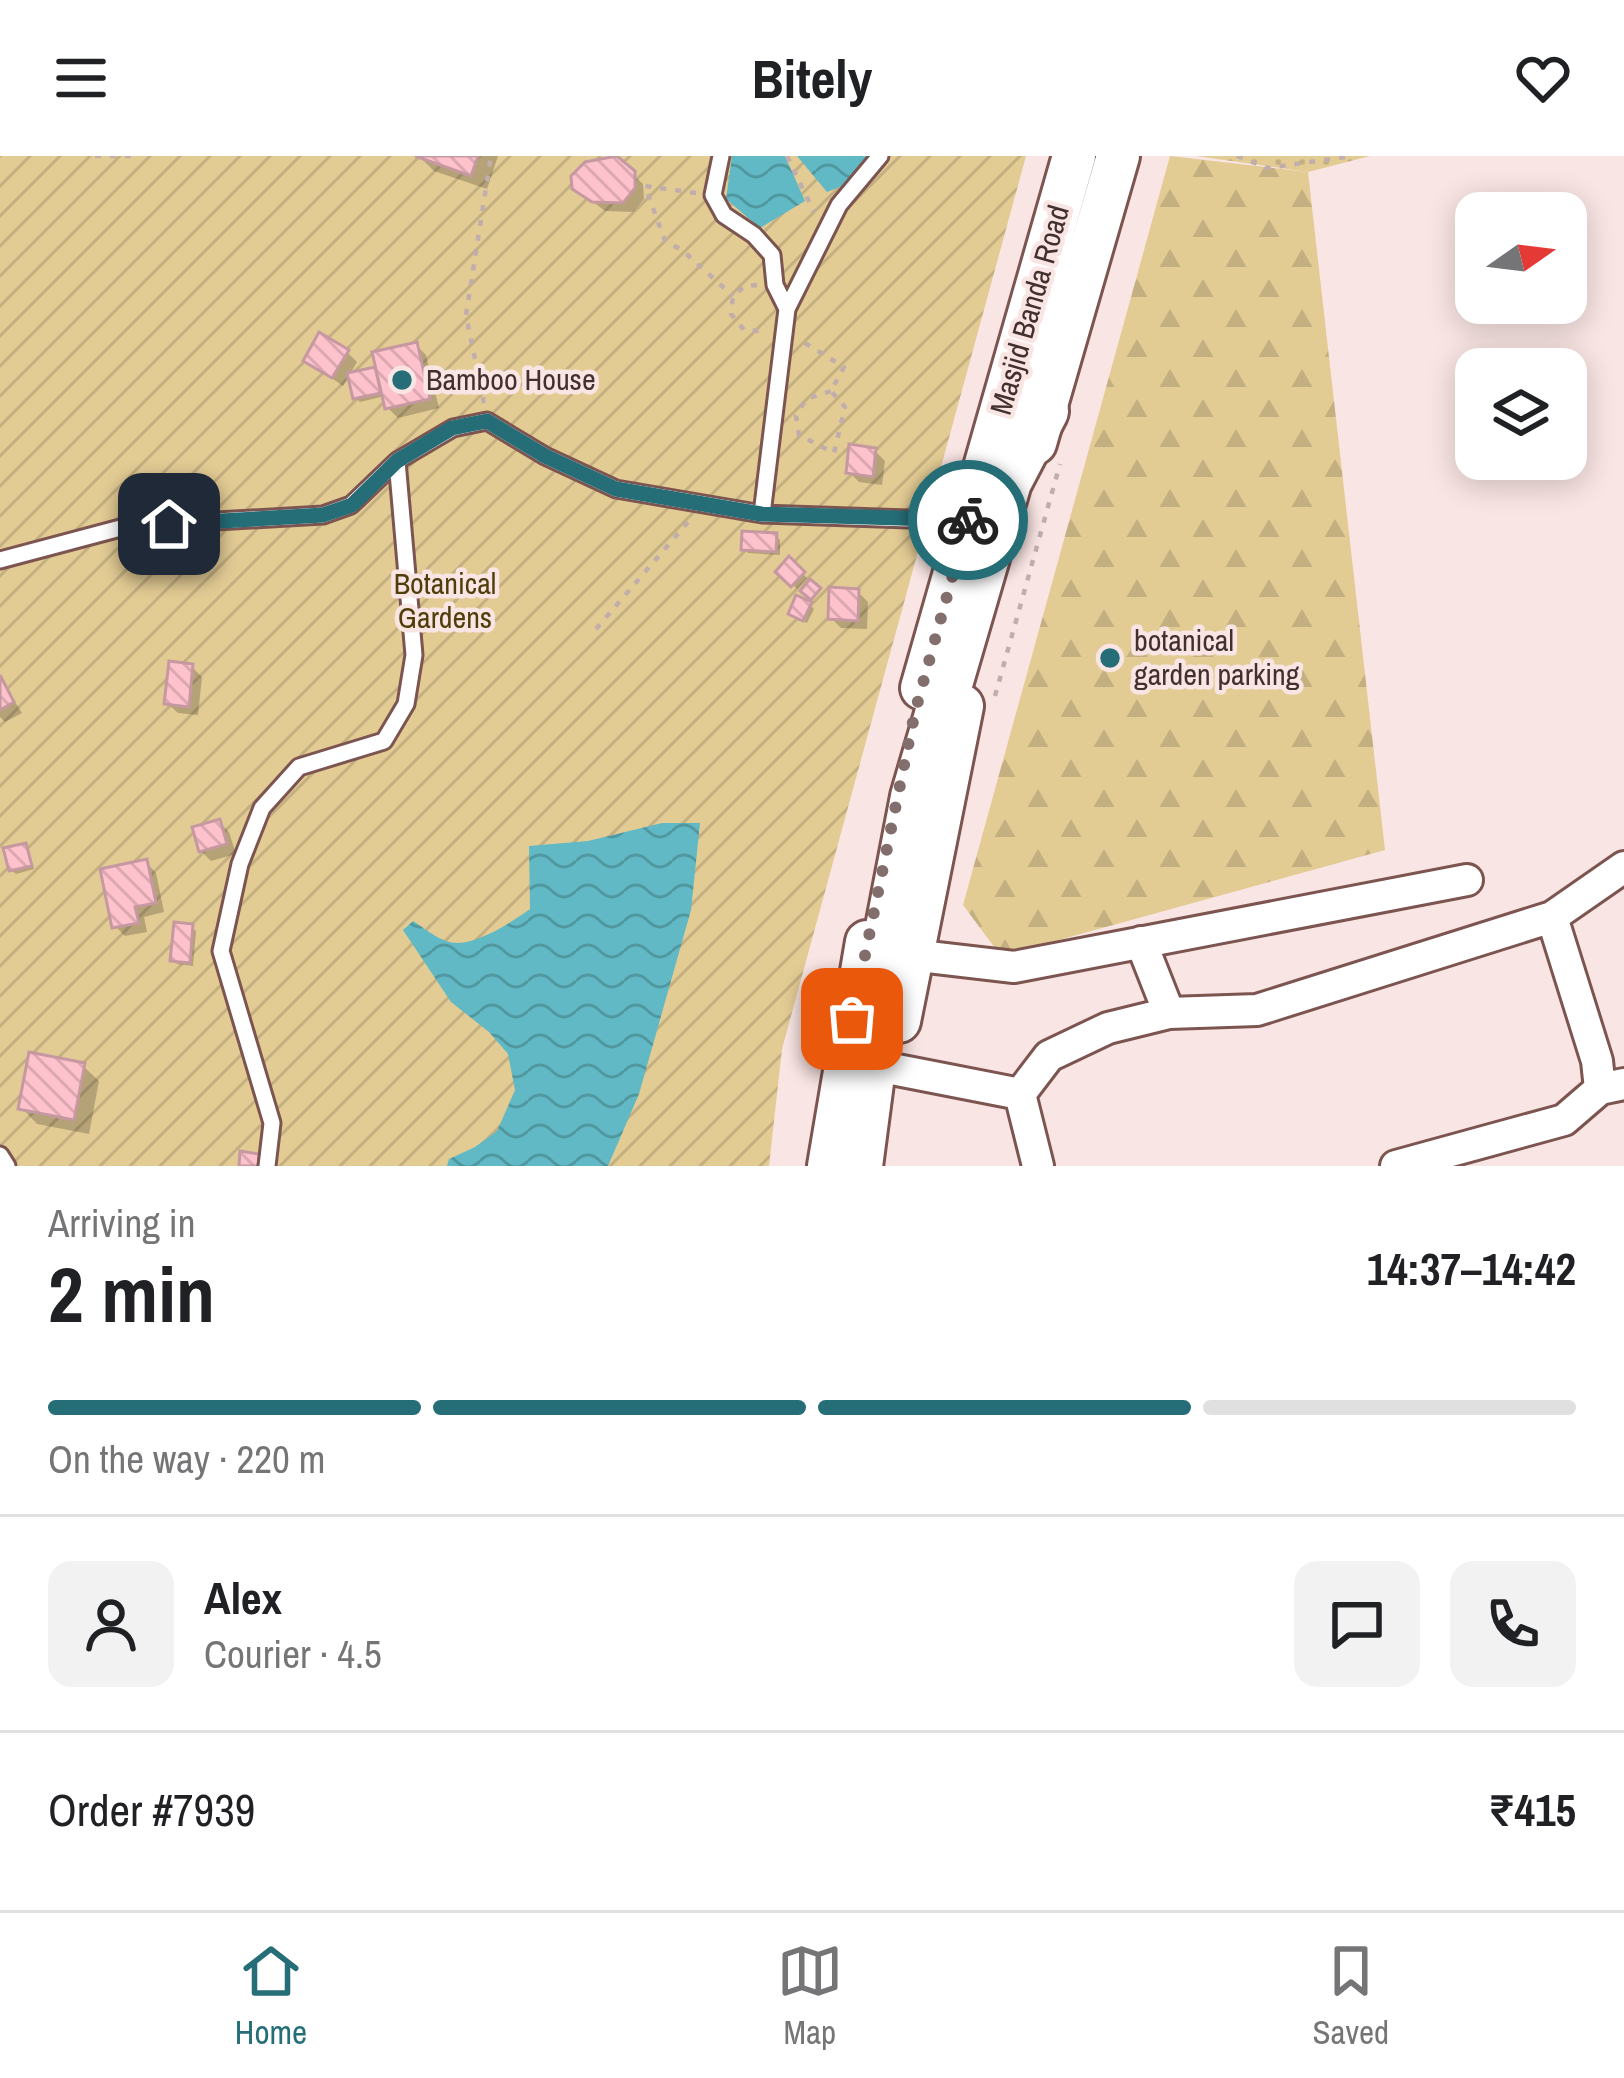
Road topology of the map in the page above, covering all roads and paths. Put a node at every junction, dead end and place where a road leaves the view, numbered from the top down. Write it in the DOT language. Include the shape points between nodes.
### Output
graph roads {
  1 [pos="95,156"];
  2 [pos="139,156"];
  3 [pos="491,156"];
  4 [pos="721,156"];
  5 [pos="880,156"];
  6 [pos="1074,156"];
  7 [pos="1118,156"];
  8 [pos="1237,156"];
  9 [pos="1352,156"];
  10 [pos="788,158"];
  11 [pos="713,195"];
  12 [pos="825,233"];
  13 [pos="775,285"];
  14 [pos="733,296"];
  15 [pos="788,309"];
  16 [pos="784,330"];
  17 [pos="831,391"];
  18 [pos="487,421"];
  19 [pos="1054,431"];
  20 [pos="397,461"];
  21 [pos="703,504"];
  22 [pos="761,514"];
  23 [pos="970,520"];
  24 [pos="0,560"];
  25 [pos="596,629"];
  26 [pos="994,699"];
  27 [pos="1624,867"];
  28 [pos="1467,880"];
  29 [pos="1552,917"];
  30 [pos="1141,942"];
  31 [pos="911,955"];
  32 [pos="1169,1013"];
  33 [pos="892,1069"];
  34 [pos="1612,1086"];
  35 [pos="1020,1094"];
  36 [pos="0,1155"];
  37 [pos="7,1166"];
  38 [pos="267,1166"];
  39 [pos="829,1166"];
  40 [pos="858,1166"];
  41 [pos="879,1166"];
  42 [pos="1037,1166"];
  43 [pos="1396,1166"];
  1 -- 2 [label="path"];
  3 -- 18 [label="path" via="466,315"];
  4 -- 11 [label="lane"];
  5 -- 12 [label="lane"];
  6 -- 23 [label="main road, Masjid Banda Road"];
  7 -- 19 [label="main road, Masjid Banda Road"];
  8 -- 9 [label="path" via="1268,167"];
  10 -- 12 [label="path"];
  11 -- 13 [label="lane" via="724,215 772,255"];
  11 -- 14 [label="path" via="645,186 665,241"];
  12 -- 15 [label="lane"];
  13 -- 14 [label="path" via="745,286"];
  13 -- 15 [label="lane"];
  14 -- 15 [label="path" via="731,314 744,330 760,331"];
  15 -- 16 [label="lane"];
  16 -- 17 [label="path" via="844,367"];
  16 -- 22 [label="lane"];
  17 -- 17 [label="path" via="845,407 834,453 799,435 796,416 806,399"];
  18 -- 20 [label="lane" via="452,428"];
  18 -- 21 [label="lane" via="616,489"];
  19 -- 26 [label="path"];
  19 -- 31 [label="main road, Masjid Banda Road" via="963,702"];
  19 -- 40 [label="main road" via="1007,482 915,797"];
  20 -- 24 [label="lane" via="352,505 323,515 128,526"];
  20 -- 38 [label="lane" via="414,655 406,704 384,741 299,767 262,808 221,951 272,1123"];
  21 -- 22 [label="lane"];
  21 -- 25 [label="path"];
  22 -- 23 [label="lane"];
  23 -- 39 [label="main road, Masjid Banda Road" via="915,712"];
  27 -- 29 [label="street"];
  28 -- 30 [label="street"];
  29 -- 32 [label="street" via="1256,1010"];
  29 -- 34 [label="street"];
  30 -- 31 [label="street" via="1014,967"];
  30 -- 32 [label="street"];
  31 -- 33 [label="main road, Masjid Banda Road"];
  32 -- 35 [label="street" via="1108,1028 1049,1056"];
  33 -- 35 [label="street"];
  33 -- 41 [label="main road, Masjid Banda Road"];
  34 -- 43 [label="street" via="1564,1120"];
  35 -- 42 [label="street"];
  36 -- 37 [label="lane"];
}
